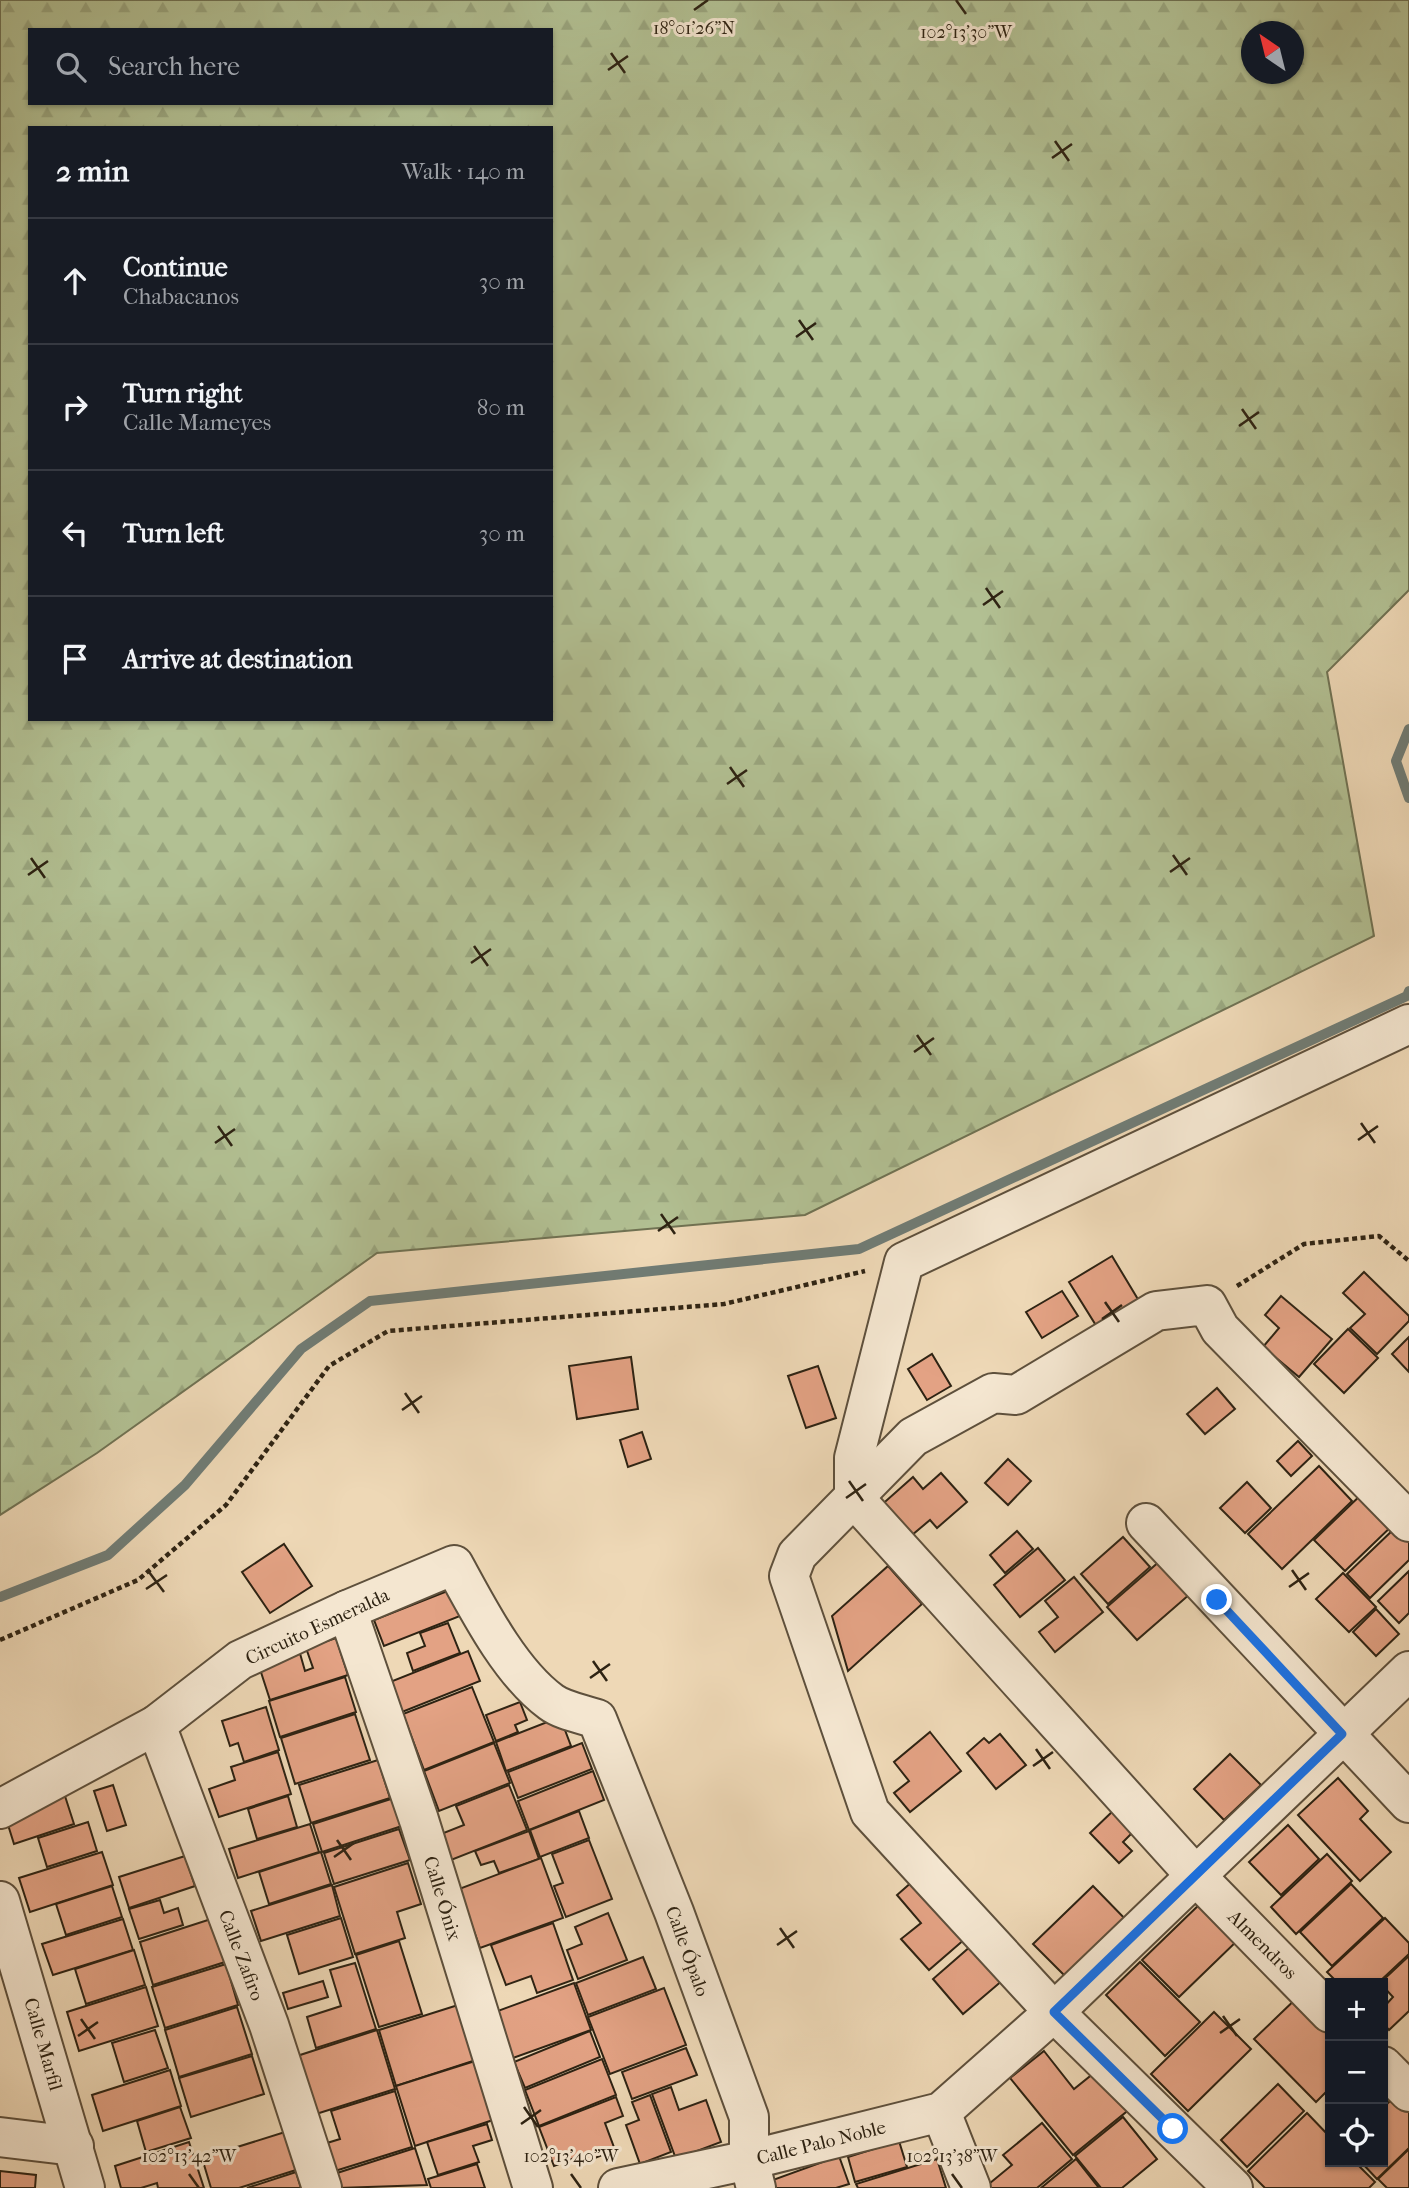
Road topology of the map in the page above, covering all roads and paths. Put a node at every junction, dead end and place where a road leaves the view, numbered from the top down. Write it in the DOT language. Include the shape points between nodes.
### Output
graph roads {
  1 [pos="1409,1024"];
  2 [pos="1409,1261"];
  3 [pos="904,1262"];
  4 [pos="1207,1305"];
  5 [pos="854,1498"];
  6 [pos="1409,1522"];
  7 [pos="1146,1524"];
  8 [pos="347,1610"];
  9 [pos="0,1640"];
  10 [pos="1409,1671"];
  11 [pos="597,1719"];
  12 [pos="156,1725"];
  13 [pos="1342,1734"];
  14 [pos="1409,1803"];
  15 [pos="0,1808"];
  16 [pos="1195,1875"];
  17 [pos="0,1901"];
  18 [pos="7,1939"];
  19 [pos="1325,2007"];
  20 [pos="1054,2012"];
  21 [pos="1388,2071"];
  22 [pos="1409,2092"];
  23 [pos="941,2112"];
  24 [pos="0,2137"];
  25 [pos="74,2146"];
  26 [pos="752,2174"];
  27 [pos="85,2188"];
  28 [pos="322,2188"];
  29 [pos="533,2188"];
  30 [pos="618,2188"];
  31 [pos="971,2188"];
  32 [pos="1233,2188"];
  1 -- 3 [label="street"];
  2 -- 4 [label="path" via="1379,1236 1304,1244"];
  3 -- 5 [label="street" via="854,1458"];
  3 -- 9 [label="path" via="724,1304 388,1331 329,1366 226,1505 138,1580"];
  4 -- 5 [label="street" via="1156,1311 1016,1395 993,1393 913,1437"];
  4 -- 6 [label="street" via="1220,1329"];
  5 -- 16 [label="street, Almendros"];
  5 -- 20 [label="street" via="797,1555 789,1576 870,1812"];
  7 -- 13 [label="street"];
  8 -- 11 [label="street, Circuito Esmeralda" via="454,1565 521,1672 552,1703"];
  8 -- 12 [label="street, Circuito Esmeralda" via="240,1660"];
  8 -- 29 [label="street, Calle Ónix" via="419,1820"];
  10 -- 13 [label="street"];
  11 -- 26 [label="street, Calle Ópalo" via="750,2117"];
  12 -- 15 [label="street, Circuito Esmeralda"];
  12 -- 28 [label="street, Calle Zafiro" via="269,2025"];
  13 -- 14 [label="street"];
  13 -- 16 [label="street"];
  16 -- 19 [label="street, Almendros"];
  16 -- 20 [label="street"];
  17 -- 18 [label="street, Calle Marfil"];
  18 -- 25 [label="street, Calle Marfil"];
  20 -- 23 [label="street"];
  20 -- 32 [label="street"];
  21 -- 22 [label="street"];
  23 -- 26 [label="street, Calle Palo Noble"];
  23 -- 31 [label="street"];
  24 -- 25 [label="street"];
  25 -- 27 [label="street, Calle Marfil"];
  26 -- 30 [label="street, Calle Palo Noble"];
}
